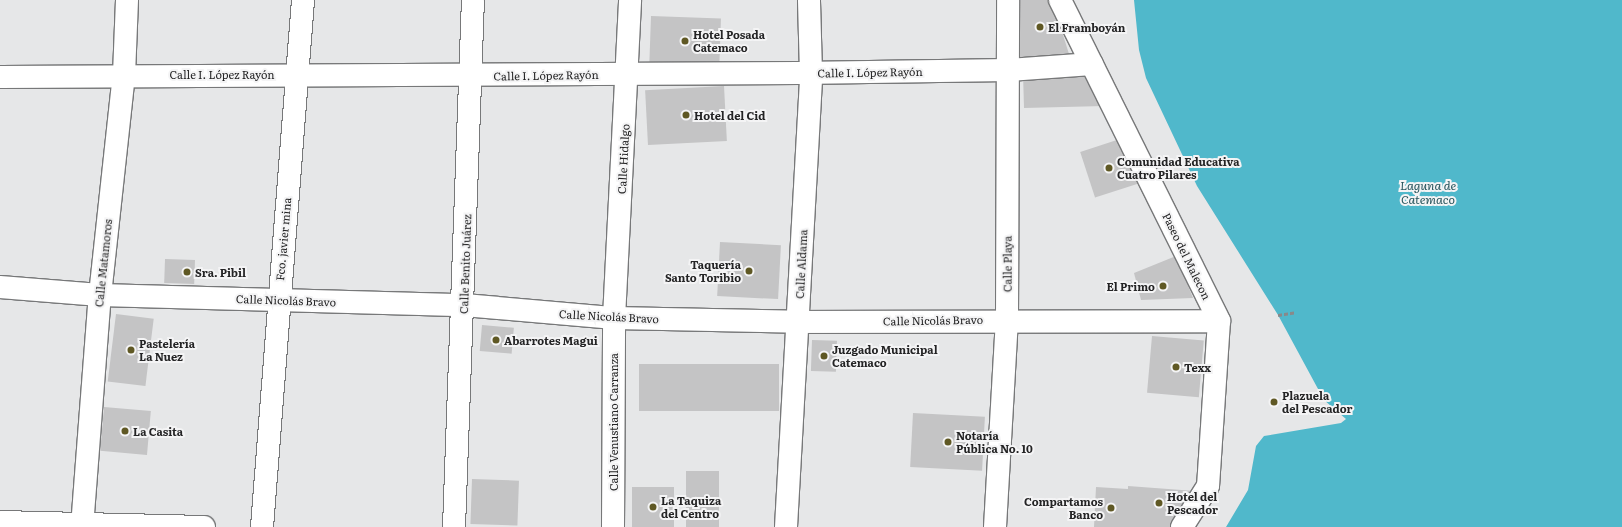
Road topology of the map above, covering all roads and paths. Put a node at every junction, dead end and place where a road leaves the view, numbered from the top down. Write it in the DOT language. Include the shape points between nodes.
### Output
graph roads {
  1 [pos="127,0"];
  2 [pos="303,0"];
  3 [pos="473,0"];
  4 [pos="630,0"];
  5 [pos="809,0"];
  6 [pos="1008,0"];
  7 [pos="1060,0"];
  8 [pos="1092,64"];
  9 [pos="1009,70"];
  10 [pos="627,73"];
  11 [pos="811,73"];
  12 [pos="298,74"];
  13 [pos="124,75"];
  14 [pos="0,77"];
  15 [pos="470,77"];
  16 [pos="0,288"];
  17 [pos="100,295"];
  18 [pos="278,299"];
  19 [pos="464,305"];
  20 [pos="1296,312"];
  21 [pos="1278,315"];
  22 [pos="614,318"];
  23 [pos="1007,319"];
  24 [pos="1219,321"];
  25 [pos="798,322"];
  26 [pos="0,522"];
  27 [pos="82,526"];
  28 [pos="204,527"];
  29 [pos="262,527"];
  30 [pos="454,527"];
  31 [pos="612,527"];
  32 [pos="786,527"];
  33 [pos="995,527"];
  34 [pos="1182,527"];
  1 -- 13 [label="street, Calle Matamoros"];
  2 -- 12 [label="street, Fco. javier mina"];
  3 -- 15 [label="street, Calle Benito Juárez"];
  4 -- 10 [label="street, Calle Hidalgo"];
  5 -- 11 [label="street, Calle Aldama"];
  6 -- 9 [label="street, Calle Playa"];
  7 -- 8 [label="street, Paseo del Malecon"];
  8 -- 9 [label="street, Calle I. López Rayón"];
  8 -- 24 [label="street, Paseo del Malecon"];
  9 -- 11 [label="street, Calle I. López Rayón"];
  9 -- 23 [label="street, Calle Playa"];
  10 -- 11 [label="street, Calle I. López Rayón"];
  10 -- 15 [label="street, Calle I. López Rayón"];
  10 -- 22 [label="street, Calle Hidalgo"];
  11 -- 25 [label="street, Calle Aldama"];
  12 -- 13 [label="street, Calle I. López Rayón"];
  12 -- 15 [label="street, Calle I. López Rayón"];
  12 -- 18 [label="street, Fco. javier mina"];
  13 -- 14 [label="street, Calle I. López Rayón"];
  13 -- 17 [label="street, Calle Matamoros"];
  15 -- 19 [label="street, Calle Benito Juárez"];
  16 -- 17 [label="street, Calle Nicolás Bravo"];
  17 -- 18 [label="street, Calle Nicolás Bravo"];
  17 -- 27 [label="street, Calle Matamoros"];
  18 -- 19 [label="street, Calle Nicolás Bravo"];
  18 -- 29 [label="street, Fco. javier mina"];
  19 -- 22 [label="street, Calle Nicolás Bravo"];
  19 -- 30 [label="street, Calle Benito Juárez"];
  20 -- 21 [label="path"];
  22 -- 25 [label="street, Calle Nicolás Bravo"];
  22 -- 31 [label="street, Calle Venustiano Carranza"];
  23 -- 24 [label="street, Calle Nicolás Bravo"];
  23 -- 25 [label="street, Calle Nicolás Bravo"];
  23 -- 33 [label="street, Calle Playa"];
  24 -- 34 [label="street" via="1208,486"];
  25 -- 32 [label="street, Calle Aldama"];
  26 -- 27 [label="street"];
  27 -- 28 [label="street"];
}
